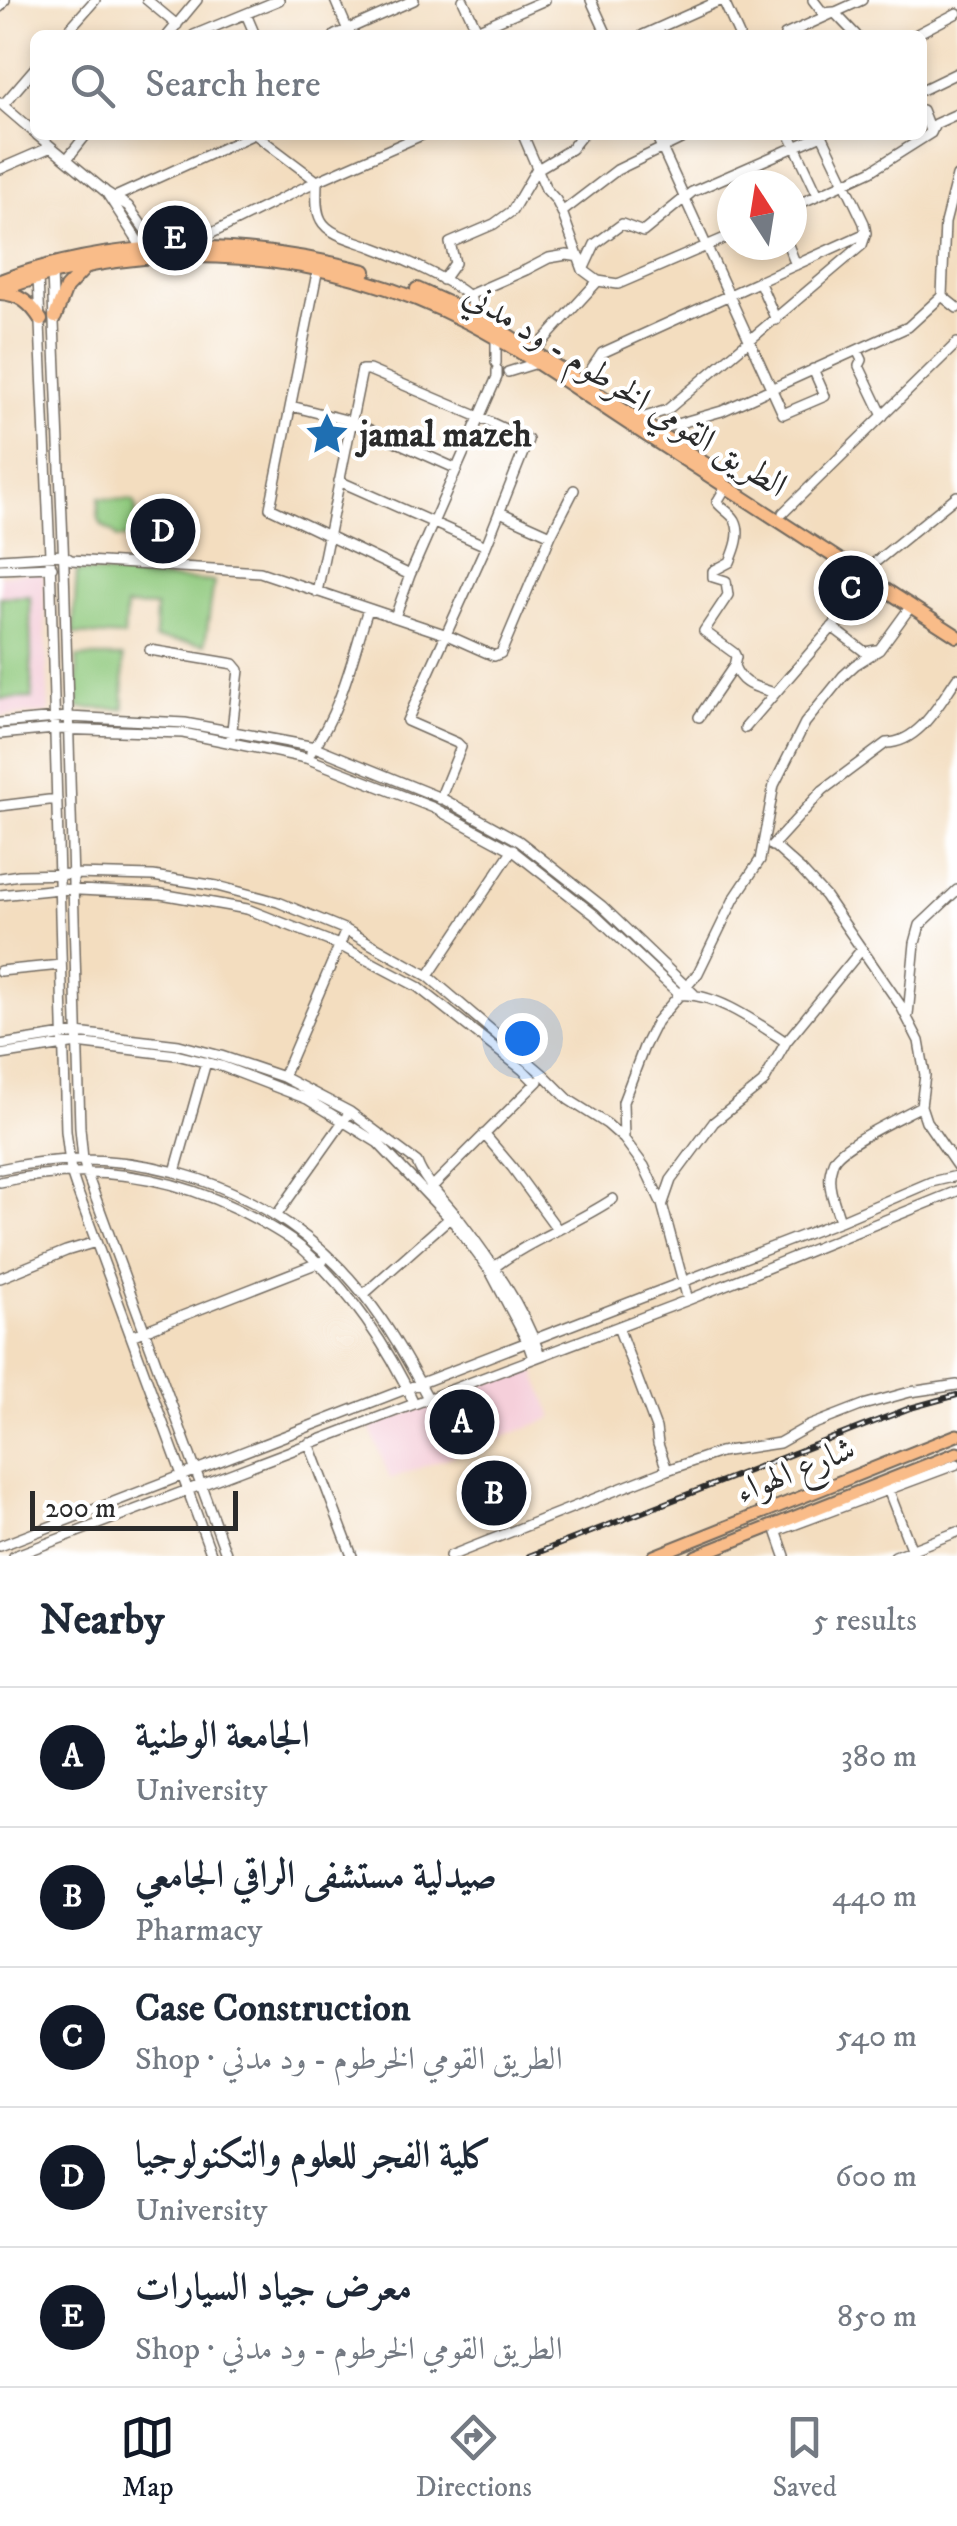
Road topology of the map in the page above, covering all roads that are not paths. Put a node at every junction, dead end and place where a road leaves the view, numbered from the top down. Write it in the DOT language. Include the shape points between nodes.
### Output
graph roads {
  1 [pos="5,0"];
  2 [pos="95,0"];
  3 [pos="147,0"];
  4 [pos="196,0"];
  5 [pos="279,0"];
  6 [pos="335,0"];
  7 [pos="414,0"];
  8 [pos="464,0"];
  9 [pos="507,0"];
  10 [pos="545,0"];
  11 [pos="591,0"];
  12 [pos="722,0"];
  13 [pos="814,0"];
  14 [pos="862,0"];
  15 [pos="0,6"];
  16 [pos="834,12"];
  17 [pos="957,13"];
  18 [pos="246,14"];
  19 [pos="513,14"];
  20 [pos="177,25"];
  21 [pos="68,30"];
  22 [pos="172,30"];
  23 [pos="206,30"];
  24 [pos="253,30"];
  25 [pos="348,30"];
  26 [pos="353,30"];
  27 [pos="477,30"];
  28 [pos="482,30"];
  29 [pos="606,30"];
  30 [pos="665,30"];
  31 [pos="737,30"];
  32 [pos="796,30"];
  33 [pos="851,30"];
  34 [pos="925,30"];
  35 [pos="30,73"];
  36 [pos="957,73"];
  37 [pos="927,88"];
  38 [pos="1,104"];
  39 [pos="957,114"];
  40 [pos="927,123"];
  41 [pos="30,129"];
  42 [pos="931,133"];
  43 [pos="927,136"];
  44 [pos="43,140"];
  45 [pos="82,140"];
  46 [pos="242,140"];
  47 [pos="261,140"];
  48 [pos="398,140"];
  49 [pos="524,140"];
  50 [pos="578,140"];
  51 [pos="658,140"];
  52 [pos="678,140"];
  53 [pos="792,140"];
  54 [pos="812,140"];
  55 [pos="824,140"];
  56 [pos="920,140"];
  57 [pos="51,147"];
  58 [pos="662,147"];
  59 [pos="796,148"];
  60 [pos="66,159"];
  61 [pos="0,169"];
  62 [pos="536,170"];
  63 [pos="957,176"];
  64 [pos="318,181"];
  65 [pos="846,183"];
  66 [pos="111,194"];
  67 [pos="685,196"];
  68 [pos="818,196"];
  69 [pos="807,201"];
  70 [pos="562,212"];
  71 [pos="866,234"];
  72 [pos="717,242"];
  73 [pos="186,246"];
  74 [pos="706,247"];
  75 [pos="158,248"];
  76 [pos="142,249"];
  77 [pos="580,257"];
  78 [pos="794,260"];
  79 [pos="796,265"];
  80 [pos="88,266"];
  81 [pos="318,268"];
  82 [pos="583,270"];
  83 [pos="45,275"];
  84 [pos="442,280"];
  85 [pos="0,281"];
  86 [pos="598,281"];
  87 [pos="759,281"];
  88 [pos="0,292"];
  89 [pos="469,295"];
  90 [pos="728,296"];
  91 [pos="942,296"];
  92 [pos="957,308"];
  93 [pos="474,315"];
  94 [pos="48,318"];
  95 [pos="776,320"];
  96 [pos="496,338"];
  97 [pos="750,341"];
  98 [pos="957,343"];
  99 [pos="857,350"];
  100 [pos="535,357"];
  101 [pos="813,370"];
  102 [pos="500,371"];
  103 [pos="582,383"];
  104 [pos="772,388"];
  105 [pos="292,406"];
  106 [pos="883,416"];
  107 [pos="479,417"];
  108 [pos="639,420"];
  109 [pos="350,421"];
  110 [pos="656,430"];
  111 [pos="457,469"];
  112 [pos="338,481"];
  113 [pos="726,487"];
  114 [pos="574,490"];
  115 [pos="957,496"];
  116 [pos="500,512"];
  117 [pos="783,513"];
  118 [pos="432,524"];
  119 [pos="328,534"];
  120 [pos="552,536"];
  121 [pos="486,546"];
  122 [pos="0,558"];
  123 [pos="50,561"];
  124 [pos="66,561"];
  125 [pos="15,562"];
  126 [pos="0,569"];
  127 [pos="410,574"];
  128 [pos="868,574"];
  129 [pos="317,592"];
  130 [pos="911,606"];
  131 [pos="368,609"];
  132 [pos="65,618"];
  133 [pos="395,618"];
  134 [pos="52,619"];
  135 [pos="832,627"];
  136 [pos="957,627"];
  137 [pos="447,636"];
  138 [pos="957,636"];
  139 [pos="881,648"];
  140 [pos="150,650"];
  141 [pos="734,666"];
  142 [pos="957,678"];
  143 [pos="774,693"];
  144 [pos="54,717"];
  145 [pos="68,717"];
  146 [pos="699,717"];
  147 [pos="0,723"];
  148 [pos="745,728"];
  149 [pos="55,729"];
  150 [pos="68,730"];
  151 [pos="0,734"];
  152 [pos="231,737"];
  153 [pos="314,747"];
  154 [pos="306,758"];
  155 [pos="440,798"];
  156 [pos="58,800"];
  157 [pos="0,806"];
  158 [pos="519,840"];
  159 [pos="773,845"];
  160 [pos="512,850"];
  161 [pos="760,860"];
  162 [pos="59,874"];
  163 [pos="74,874"];
  164 [pos="0,878"];
  165 [pos="59,890"];
  166 [pos="74,890"];
  167 [pos="957,890"];
  168 [pos="0,895"];
  169 [pos="602,906"];
  170 [pos="592,913"];
  171 [pos="346,930"];
  172 [pos="339,945"];
  173 [pos="862,948"];
  174 [pos="61,965"];
  175 [pos="0,971"];
  176 [pos="428,976"];
  177 [pos="687,991"];
  178 [pos="908,1018"];
  179 [pos="77,1038"];
  180 [pos="63,1040"];
  181 [pos="786,1042"];
  182 [pos="0,1046"];
  183 [pos="0,1056"];
  184 [pos="206,1062"];
  185 [pos="283,1077"];
  186 [pos="540,1079"];
  187 [pos="921,1106"];
  188 [pos="347,1116"];
  189 [pos="484,1134"];
  190 [pos="624,1139"];
  191 [pos="68,1159"];
  192 [pos="83,1159"];
  193 [pos="957,1166"];
  194 [pos="0,1169"];
  195 [pos="71,1172"];
  196 [pos="86,1172"];
  197 [pos="175,1172"];
  198 [pos="957,1176"];
  199 [pos="0,1182"];
  200 [pos="430,1189"];
  201 [pos="957,1191"];
  202 [pos="612,1199"];
  203 [pos="662,1204"];
  204 [pos="276,1216"];
  205 [pos="453,1216"];
  206 [pos="840,1220"];
  207 [pos="818,1229"];
  208 [pos="558,1230"];
  209 [pos="96,1242"];
  210 [pos="823,1246"];
  211 [pos="330,1258"];
  212 [pos="318,1264"];
  213 [pos="492,1268"];
  214 [pos="0,1278"];
  215 [pos="684,1280"];
  216 [pos="364,1294"];
  217 [pos="688,1300"];
  218 [pos="618,1327"];
  219 [pos="145,1331"];
  220 [pos="131,1336"];
  221 [pos="530,1340"];
  222 [pos="536,1357"];
  223 [pos="419,1382"];
  224 [pos="957,1385"];
  225 [pos="406,1387"];
  226 [pos="428,1398"];
  227 [pos="414,1403"];
  228 [pos="340,1413"];
  229 [pos="348,1428"];
  230 [pos="957,1435"];
  231 [pos="309,1443"];
  232 [pos="957,1454"];
  233 [pos="957,1464"];
  234 [pos="195,1470"];
  235 [pos="667,1470"];
  236 [pos="181,1474"];
  237 [pos="202,1485"];
  238 [pos="886,1486"];
  239 [pos="187,1490"];
  240 [pos="957,1532"];
  241 [pos="0,1546"];
  242 [pos="913,1553"];
  243 [pos="14,1556"];
  244 [pos="212,1556"];
  245 [pos="227,1556"];
  246 [pos="352,1556"];
  247 [pos="450,1556"];
  248 [pos="654,1556"];
  249 [pos="696,1556"];
  250 [pos="786,1556"];
  251 [pos="895,1556"];
  1 -- 15 [label="street"];
  2 -- 21 [label="street"];
  3 -- 20 [label="street"];
  4 -- 20 [label="street"];
  5 -- 18 [label="street"];
  6 -- 25 [label="street"];
  7 -- 26 [label="street"];
  8 -- 27 [label="street"];
  9 -- 19 [label="street"];
  10 -- 19 [label="street"];
  11 -- 29 [label="street"];
  12 -- 30 [label="street"];
  12 -- 31 [label="street"];
  13 -- 16 [label="street" via="824,13"];
  14 -- 16 [label="street"];
  16 -- 32 [label="street"];
  16 -- 33 [label="street"];
  17 -- 34 [label="street"];
  18 -- 23 [label="street"];
  18 -- 24 [label="street"];
  19 -- 28 [label="street"];
  20 -- 22 [label="street"];
  35 -- 38 [label="street"];
  36 -- 37 [label="street"];
  38 -- 41 [label="street"];
  39 -- 42 [label="street"];
  40 -- 42 [label="street"];
  42 -- 43 [label="street"];
  44 -- 57 [label="street"];
  45 -- 60 [label="street"];
  46 -- 66 [label="street"];
  47 -- 64 [label="street"];
  48 -- 64 [label="street"];
  49 -- 62 [label="street"];
  50 -- 62 [label="street"];
  51 -- 58 [label="street"];
  52 -- 58 [label="street"];
  53 -- 59 [label="street"];
  54 -- 59 [label="street"];
  55 -- 65 [label="street"];
  56 -- 65 [label="street"];
  57 -- 60 [label="street"];
  57 -- 61 [label="street"];
  58 -- 67 [label="street"];
  58 -- 70 [label="street" via="616,170"];
  59 -- 67 [label="street"];
  59 -- 68 [label="street"];
  60 -- 66 [label="street"];
  62 -- 70 [label="street"];
  62 -- 84 [label="street" via="512,211 450,243 455,263"];
  63 -- 91 [label="street" via="946,223"];
  64 -- 73 [label="street"];
  64 -- 84 [label="street" via="322,224"];
  65 -- 68 [label="street"];
  65 -- 71 [label="street"];
  66 -- 75 [label="street" via="132,210"];
  66 -- 76 [label="street"];
  67 -- 74 [label="street"];
  67 -- 82 [label="street" via="643,232 622,224 595,244"];
  68 -- 69 [label="street"];
  70 -- 77 [label="street"];
  71 -- 79 [label="street"];
  71 -- 95 [label="street" via="862,245"];
  72 -- 74 [label="street"];
  73 -- 75 [label="highway, الطريق القومي الخرطوم - ود مدني"];
  73 -- 93 [label="highway, الطريق القومي الخرطوم - ود مدني" via="320,259"];
  74 -- 86 [label="street" via="618,284"];
  74 -- 90 [label="street"];
  75 -- 76 [label="highway, الطريق القومي الخرطوم - ود مدني"];
  76 -- 85 [label="highway, الطريق القومي الخرطوم - ود مدني" via="54,263"];
  77 -- 82 [label="street"];
  77 -- 89 [label="street" via="549,258"];
  78 -- 79 [label="street"];
  79 -- 87 [label="street"];
  80 -- 81 [label="highway, الطريق القومي الخرطوم - ود مدني" via="188,255"];
  80 -- 83 [label="highway, الطريق القومي الخرطوم - ود مدني"];
  80 -- 94 [label="highway"];
  81 -- 96 [label="highway, الطريق القومي الخرطوم - ود مدني" via="410,296"];
  81 -- 105 [label="street"];
  82 -- 86 [label="street"];
  83 -- 88 [label="highway, الطريق القومي الخرطوم - ود مدني"];
  83 -- 94 [label="street"];
  84 -- 89 [label="street"];
  86 -- 100 [label="street"];
  87 -- 90 [label="street"];
  87 -- 95 [label="street"];
  88 -- 94 [label="highway" via="22,298"];
  89 -- 93 [label="street"];
  90 -- 97 [label="street"];
  90 -- 103 [label="street" via="602,352"];
  91 -- 92 [label="street"];
  91 -- 99 [label="street" via="908,327"];
  93 -- 100 [label="highway, الطريق القومي الخرطوم - ود مدني"];
  94 -- 123 [label="street"];
  94 -- 124 [label="street"];
  95 -- 97 [label="street"];
  96 -- 100 [label="highway, الطريق القومي الخرطوم - ود مدني"];
  96 -- 102 [label="street"];
  97 -- 104 [label="street"];
  97 -- 108 [label="street" via="667,410"];
  98 -- 106 [label="street"];
  99 -- 101 [label="street"];
  99 -- 106 [label="street"];
  100 -- 102 [label="street"];
  100 -- 103 [label="highway, الطريق القومي الخرطوم - ود مدني"];
  100 -- 113 [label="highway, الطريق القومي الخرطوم - ود مدني"];
  101 -- 104 [label="street"];
  101 -- 104 [label="street" via="826,396 783,414"];
  102 -- 107 [label="street"];
  103 -- 108 [label="highway, الطريق القومي الخرطوم - ود مدني"];
  104 -- 110 [label="street"];
  105 -- 109 [label="street"];
  105 -- 119 [label="street" via="271,510"];
  106 -- 117 [label="street"];
  107 -- 109 [label="street" via="362,370"];
  107 -- 111 [label="street"];
  107 -- 116 [label="street" via="528,440"];
  108 -- 110 [label="highway, الطريق القومي الخرطوم - ود مدني"];
  109 -- 111 [label="street"];
  109 -- 112 [label="street"];
  110 -- 117 [label="highway, الطريق القومي الخرطوم - ود مدني"];
  111 -- 118 [label="street"];
  112 -- 118 [label="street"];
  112 -- 119 [label="street"];
  113 -- 128 [label="highway, الطريق القومي الخرطوم - ود مدني"];
  113 -- 141 [label="street" via="717,502 736,522 736,546 730,562 713,571 726,580 728,595 704,630 734,653"];
  114 -- 120 [label="street"];
  115 -- 128 [label="street"];
  116 -- 120 [label="street"];
  116 -- 121 [label="street"];
  117 -- 128 [label="highway, الطريق القومي الخرطوم - ود مدني"];
  118 -- 121 [label="street"];
  118 -- 127 [label="street"];
  119 -- 127 [label="street"];
  119 -- 129 [label="street"];
  120 -- 137 [label="street" via="501,653"];
  121 -- 137 [label="street"];
  122 -- 125 [label="street"];
  123 -- 124 [label="street"];
  123 -- 125 [label="street"];
  123 -- 134 [label="street"];
  124 -- 129 [label="street" via="260,572"];
  124 -- 132 [label="street"];
  125 -- 126 [label="street"];
  127 -- 133 [label="street"];
  128 -- 130 [label="highway, الطريق القومي الخرطوم - ود مدني"];
  128 -- 135 [label="street"];
  128 -- 136 [label="highway, الطريق القومي الخرطوم - ود مدني"];
  129 -- 131 [label="street"];
  130 -- 138 [label="highway, الطريق القومي الخرطوم - ود مدني"];
  130 -- 139 [label="street"];
  131 -- 133 [label="street"];
  131 -- 153 [label="street" via="343,691"];
  132 -- 134 [label="street"];
  132 -- 145 [label="street"];
  133 -- 137 [label="street"];
  134 -- 144 [label="street"];
  135 -- 139 [label="street" via="866,652"];
  135 -- 143 [label="street"];
  137 -- 155 [label="street" via="407,722 460,747"];
  139 -- 161 [label="street" via="843,676 805,723 774,785"];
  140 -- 152 [label="street" via="238,666"];
  141 -- 143 [label="street" via="743,682"];
  141 -- 146 [label="street"];
  142 -- 159 [label="street" via="914,735 886,743 823,790"];
  143 -- 148 [label="street"];
  144 -- 145 [label="street"];
  144 -- 147 [label="street"];
  144 -- 149 [label="street"];
  145 -- 150 [label="street"];
  145 -- 152 [label="street" via="185,723"];
  149 -- 150 [label="street"];
  149 -- 151 [label="street"];
  149 -- 156 [label="street"];
  150 -- 152 [label="street"];
  150 -- 163 [label="street"];
  152 -- 153 [label="street"];
  152 -- 154 [label="street"];
  153 -- 154 [label="street"];
  153 -- 155 [label="street"];
  154 -- 160 [label="street" via="434,808"];
  155 -- 158 [label="street"];
  156 -- 157 [label="street"];
  156 -- 162 [label="street"];
  158 -- 160 [label="street"];
  158 -- 169 [label="street"];
  159 -- 161 [label="street"];
  159 -- 173 [label="street" via="825,896"];
  160 -- 170 [label="street"];
  160 -- 176 [label="street"];
  161 -- 177 [label="street"];
  162 -- 163 [label="street"];
  162 -- 164 [label="street"];
  162 -- 165 [label="street"];
  163 -- 166 [label="street"];
  163 -- 171 [label="street" via="216,886"];
  165 -- 166 [label="street"];
  165 -- 168 [label="street"];
  165 -- 174 [label="street"];
  166 -- 172 [label="street" via="161,894 247,909"];
  166 -- 179 [label="street"];
  167 -- 178 [label="street" via="920,925"];
  169 -- 170 [label="street"];
  169 -- 177 [label="street"];
  170 -- 177 [label="street"];
  171 -- 172 [label="street"];
  171 -- 176 [label="street"];
  172 -- 185 [label="street"];
  172 -- 186 [label="street" via="418,986"];
  173 -- 178 [label="street"];
  173 -- 181 [label="street"];
  174 -- 175 [label="street"];
  174 -- 180 [label="street"];
  176 -- 186 [label="street"];
  177 -- 181 [label="street"];
  177 -- 190 [label="street" via="657,1020 644,1047 623,1102"];
  178 -- 187 [label="street" via="919,1041"];
  179 -- 180 [label="street"];
  179 -- 184 [label="street"];
  179 -- 185 [label="street" via="178,1045"];
  179 -- 192 [label="street"];
  180 -- 182 [label="street"];
  180 -- 183 [label="street"];
  180 -- 191 [label="street"];
  181 -- 203 [label="street" via="762,1083 714,1122 671,1180"];
  184 -- 188 [label="street"];
  184 -- 197 [label="street"];
  185 -- 188 [label="street"];
  186 -- 189 [label="street"];
  186 -- 190 [label="street"];
  187 -- 193 [label="street"];
  187 -- 206 [label="street" via="834,1160 830,1188"];
  188 -- 200 [label="street"];
  188 -- 204 [label="street"];
  189 -- 200 [label="street"];
  189 -- 208 [label="street"];
  190 -- 203 [label="street"];
  191 -- 192 [label="street"];
  191 -- 194 [label="street"];
  191 -- 195 [label="street"];
  192 -- 196 [label="street"];
  192 -- 197 [label="street"];
  195 -- 196 [label="street"];
  195 -- 199 [label="street"];
  195 -- 209 [label="street"];
  196 -- 212 [label="street" via="137,1176 238,1208"];
  196 -- 219 [label="street"];
  197 -- 204 [label="street"];
  198 -- 206 [label="street"];
  200 -- 205 [label="street"];
  201 -- 210 [label="street"];
  202 -- 208 [label="street"];
  203 -- 215 [label="street"];
  204 -- 211 [label="street"];
  205 -- 213 [label="street"];
  205 -- 216 [label="street"];
  206 -- 207 [label="street"];
  207 -- 210 [label="street"];
  207 -- 215 [label="street"];
  208 -- 213 [label="street"];
  209 -- 214 [label="street"];
  209 -- 220 [label="street"];
  210 -- 217 [label="street"];
  211 -- 212 [label="street"];
  211 -- 216 [label="street"];
  212 -- 219 [label="street"];
  212 -- 225 [label="street" via="353,1303"];
  213 -- 221 [label="street"];
  215 -- 217 [label="street"];
  215 -- 221 [label="street"];
  216 -- 223 [label="street"];
  217 -- 218 [label="street"];
  218 -- 222 [label="street"];
  218 -- 235 [label="street"];
  219 -- 220 [label="street"];
  219 -- 234 [label="street"];
  220 -- 236 [label="street"];
  221 -- 222 [label="street"];
  221 -- 223 [label="street"];
  222 -- 226 [label="street"];
  223 -- 225 [label="street"];
  223 -- 226 [label="street"];
  224 -- 235 [label="street" via="863,1405 779,1443 720,1452"];
  225 -- 227 [label="street"];
  225 -- 228 [label="street"];
  226 -- 227 [label="street"];
  227 -- 229 [label="street"];
  228 -- 229 [label="street"];
  228 -- 234 [label="street"];
  229 -- 231 [label="street"];
  230 -- 248 [label="main road, شارع الهواء"];
  231 -- 237 [label="street"];
  231 -- 246 [label="street"];
  232 -- 238 [label="main road, شارع الهواء"];
  233 -- 238 [label="street"];
  234 -- 236 [label="street"];
  234 -- 237 [label="street"];
  235 -- 247 [label="street"];
  236 -- 239 [label="street"];
  236 -- 241 [label="street"];
  237 -- 239 [label="street"];
  237 -- 245 [label="street"];
  238 -- 242 [label="street"];
  238 -- 249 [label="main road, شارع الهواء"];
  238 -- 250 [label="street" via="780,1530"];
  239 -- 243 [label="street"];
  239 -- 244 [label="street"];
  240 -- 242 [label="street"];
  242 -- 251 [label="street"];
}
